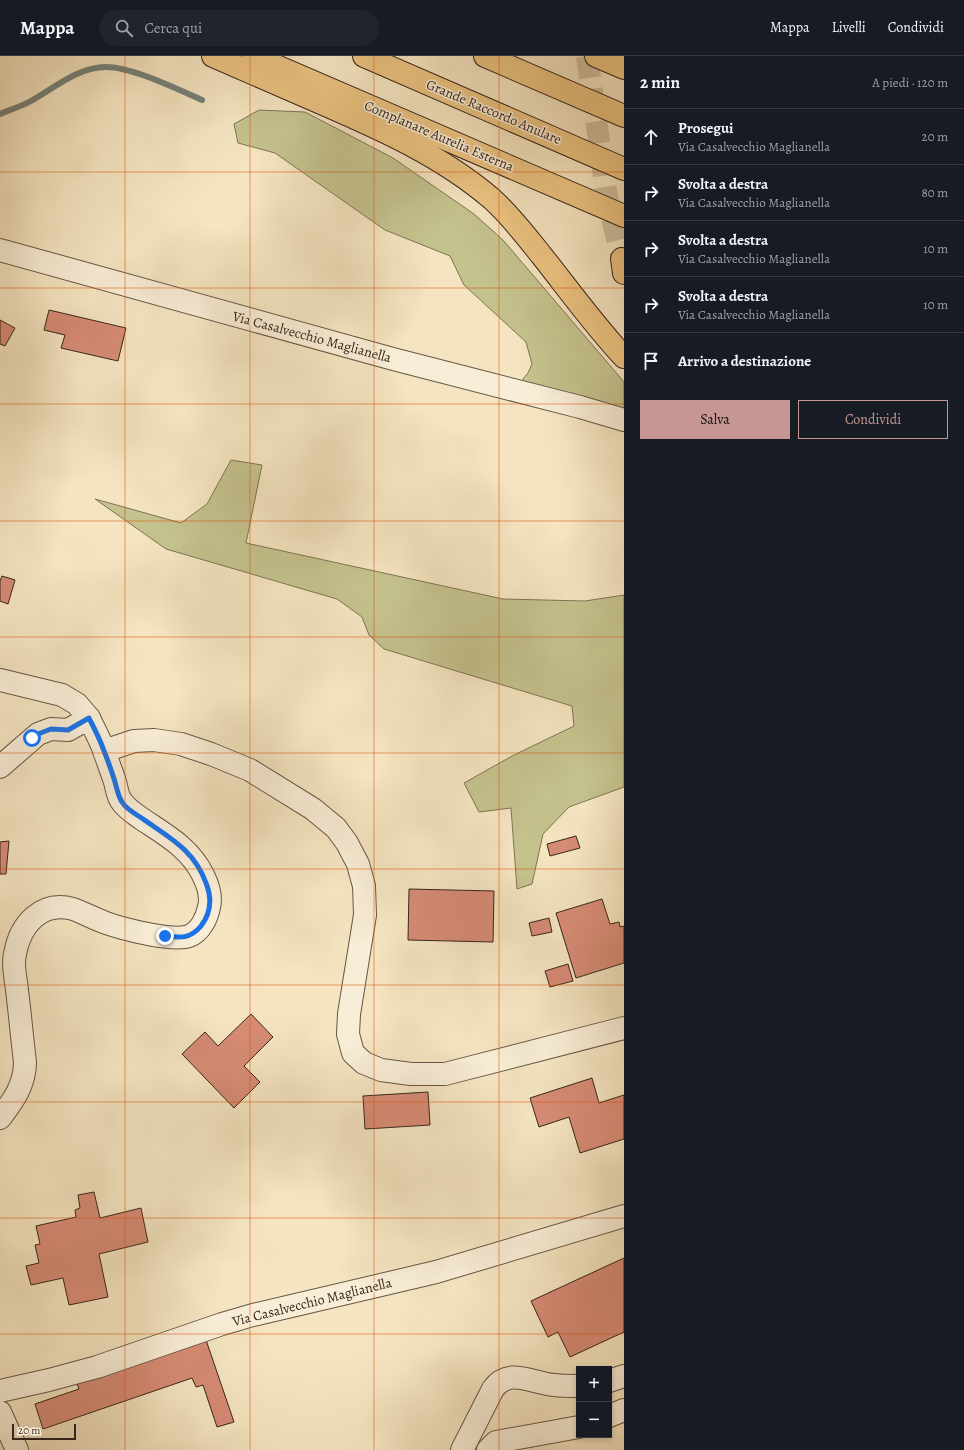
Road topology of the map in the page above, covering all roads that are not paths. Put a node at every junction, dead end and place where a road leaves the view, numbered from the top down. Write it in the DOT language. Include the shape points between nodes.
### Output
graph roads {
  1 [pos="213,56"];
  2 [pos="253,56"];
  3 [pos="364,56"];
  4 [pos="485,56"];
  5 [pos="596,56"];
  6 [pos="624,68"];
  7 [pos="624,116"];
  8 [pos="624,169"];
  9 [pos="624,216"];
  10 [pos="0,250"];
  11 [pos="624,357"];
  12 [pos="624,420"];
  13 [pos="0,680"];
  14 [pos="89,718"];
  15 [pos="104,751"];
  16 [pos="0,767"];
  17 [pos="624,1028"];
  18 [pos="0,1118"];
  19 [pos="624,1216"];
  20 [pos="624,1376"];
  21 [pos="612,1380"];
  22 [pos="576,1386"];
  23 [pos="0,1391"];
  24 [pos="624,1410"];
  25 [pos="0,1412"];
  26 [pos="612,1415"];
  27 [pos="576,1428"];
  28 [pos="17,1450"];
  29 [pos="462,1450"];
  30 [pos="488,1450"];
  1 -- 11 [label="highway" via="396,137 472,183 492,199 521,229 599,330"];
  2 -- 9 [label="highway, Complanare Aurelia Esterna"];
  3 -- 8 [label="highway, Grande Raccordo Anulare"];
  4 -- 7 [label="highway"];
  5 -- 6 [label="highway"];
  10 -- 12 [label="street, Via Casalvecchio Maglianella"];
  13 -- 14 [label="street" via="62,696 78,704"];
  14 -- 15 [label="street"];
  14 -- 16 [label="street" via="68,730 51,729 38,734"];
  15 -- 17 [label="street" via="134,741 154,740 181,744 250,770 313,809 336,828 358,864 364,886 365,915 348,1034 353,1053 364,1063 381,1070 411,1074 445,1074"];
  15 -- 18 [label="street" via="122,803 179,844 200,868 209,891 208,914 194,933 182,937 121,927 73,909 55,907 33,917 20,937 14,959 25,1071 18,1092"];
  19 -- 23 [label="street, Via Casalvecchio Maglianella" via="436,1272 222,1324 97,1367"];
  20 -- 21 [label="street"];
  22 -- 29 [label="street" via="553,1385 516,1377 503,1380 493,1390"];
  24 -- 26 [label="street"];
  25 -- 28 [label="street"];
  27 -- 30 [label="street" via="496,1442"];
}
